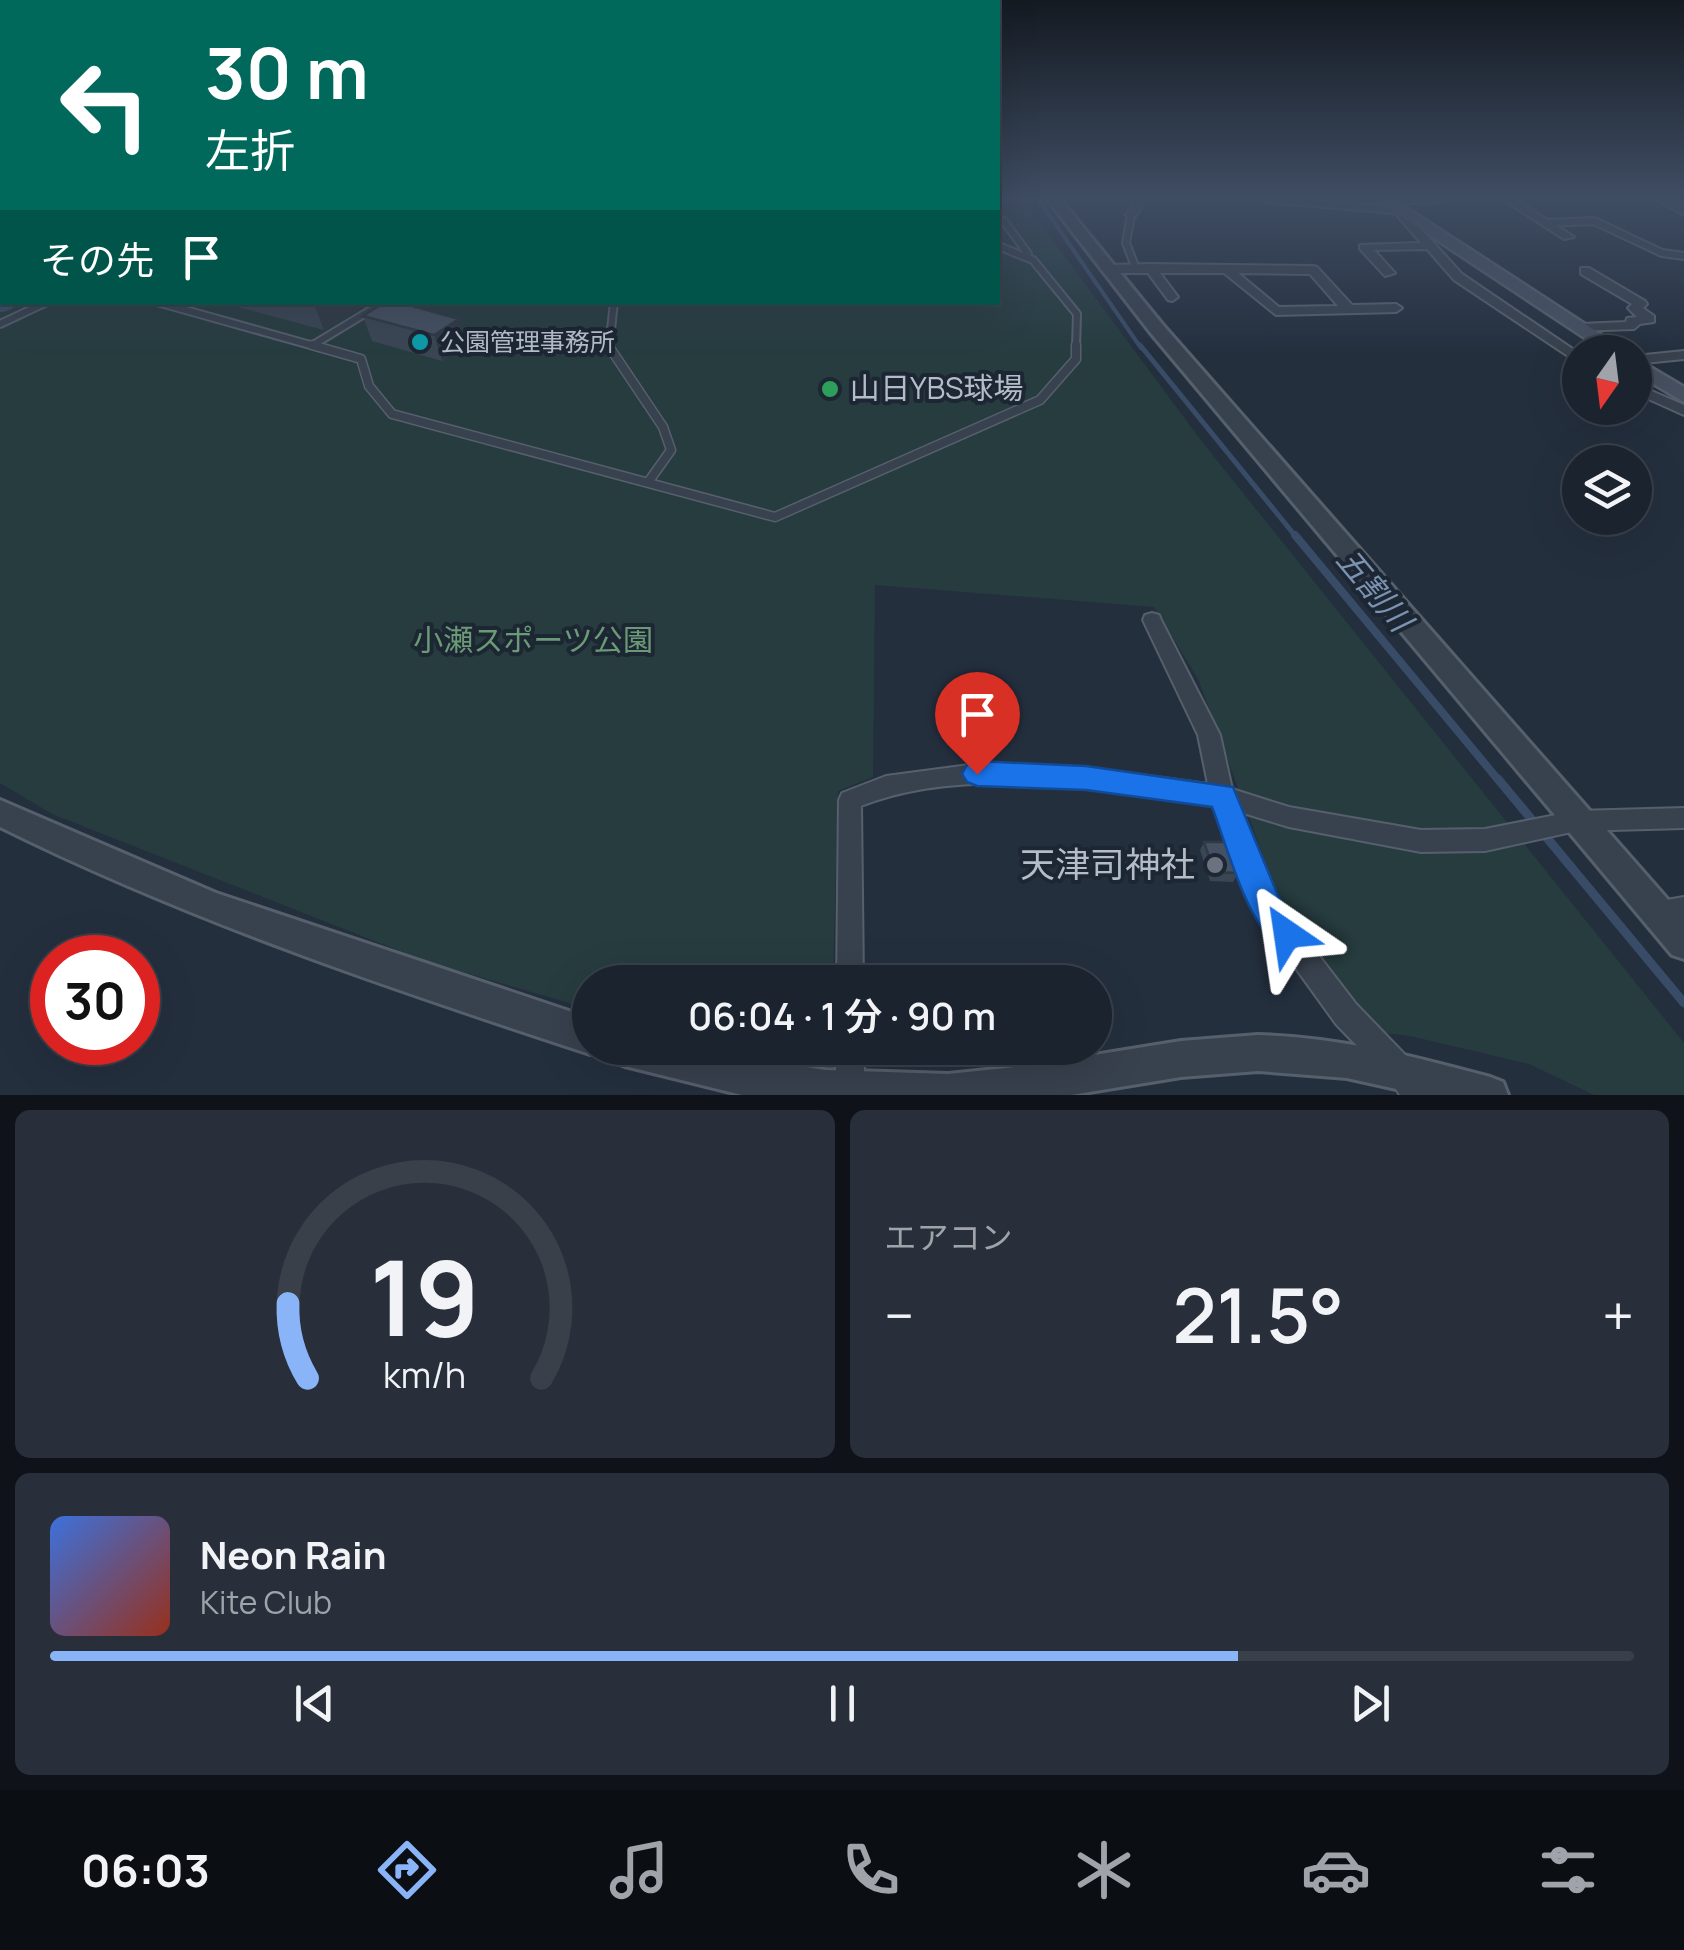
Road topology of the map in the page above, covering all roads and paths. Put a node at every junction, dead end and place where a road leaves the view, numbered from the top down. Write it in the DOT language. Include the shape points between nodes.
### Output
graph roads {
  1 [pos="1008,250"];
  2 [pos="1026,250"];
  3 [pos="1092,250"];
  4 [pos="1130,250"];
  5 [pos="1367,250"];
  6 [pos="1433,250"];
  7 [pos="1460,250"];
  8 [pos="1656,250"];
  9 [pos="1684,256"];
  10 [pos="1033,260"];
  11 [pos="1143,268"];
  12 [pos="1106,269"];
  13 [pos="1228,271"];
  14 [pos="1585,271"];
  15 [pos="1389,273"];
  16 [pos="1172,298"];
  17 [pos="40,305"];
  18 [pos="168,305"];
  19 [pos="379,305"];
  20 [pos="614,305"];
  21 [pos="1396,308"];
  22 [pos="1348,309"];
  23 [pos="0,324"];
  24 [pos="1580,328"];
  25 [pos="1591,335"];
  26 [pos="313,346"];
  27 [pos="1562,348"];
  28 [pos="1684,355"];
  29 [pos="1652,360"];
  30 [pos="1652,375"];
  31 [pos="1652,392"];
  32 [pos="1683,398"];
  33 [pos="649,481"];
  34 [pos="1152,620"];
  35 [pos="1222,796"];
  36 [pos="0,813"];
  37 [pos="1684,818"];
  38 [pos="1568,822"];
  39 [pos="1684,909"];
  40 [pos="1658,912"];
  41 [pos="1684,944"];
  42 [pos="850,965"];
  43 [pos="572,1030"];
  44 [pos="679,1065"];
  45 [pos="850,1065"];
  46 [pos="1408,1082"];
  47 [pos="850,1094"];
  48 [pos="1490,1095"];
  1 -- 10 [label="lane"];
  2 -- 10 [label="lane"];
  3 -- 12 [label="street"];
  4 -- 11 [label="lane"];
  5 -- 15 [label="street"];
  6 -- 27 [label="street" via="1458,277"];
  7 -- 24 [label="main road"];
  8 -- 9 [label="lane"];
  10 -- 33 [label="lane" via="1078,314 1076,359 1040,400 775,516"];
  11 -- 12 [label="street"];
  11 -- 13 [label="street"];
  11 -- 16 [label="street"];
  12 -- 38 [label="street"];
  13 -- 22 [label="street" via="1276,311"];
  13 -- 22 [label="street" via="1313,270"];
  14 -- 24 [label="street" via="1641,304 1634,308 1650,319"];
  17 -- 23 [label="lane"];
  18 -- 26 [label="lane"];
  19 -- 26 [label="lane"];
  20 -- 33 [label="lane" via="608,347 664,427 671,450"];
  21 -- 22 [label="street"];
  24 -- 25 [label="main road"];
  26 -- 33 [label="lane" via="361,358 370,386 392,414"];
  28 -- 29 [label="street"];
  30 -- 32 [label="main road"];
  31 -- 32 [label="street"];
  34 -- 35 [label="street" via="1209,735"];
  35 -- 38 [label="street" via="1289,817 1421,842 1485,840"];
  35 -- 42 [label="street" via="1086,778 977,774 886,786 850,800"];
  35 -- 46 [label="street" via="1267,908 1346,1014"];
  36 -- 43 [label="street" via="87,857 282,936"];
  37 -- 38 [label="street"];
  38 -- 40 [label="street"];
  39 -- 40 [label="street"];
  40 -- 41 [label="street"];
  44 -- 47 [label="street"];
  45 -- 47 [label="street"];
  46 -- 47 [label="street" via="1332,1056 1256,1053 950,1092"];
  46 -- 48 [label="street"];
}
